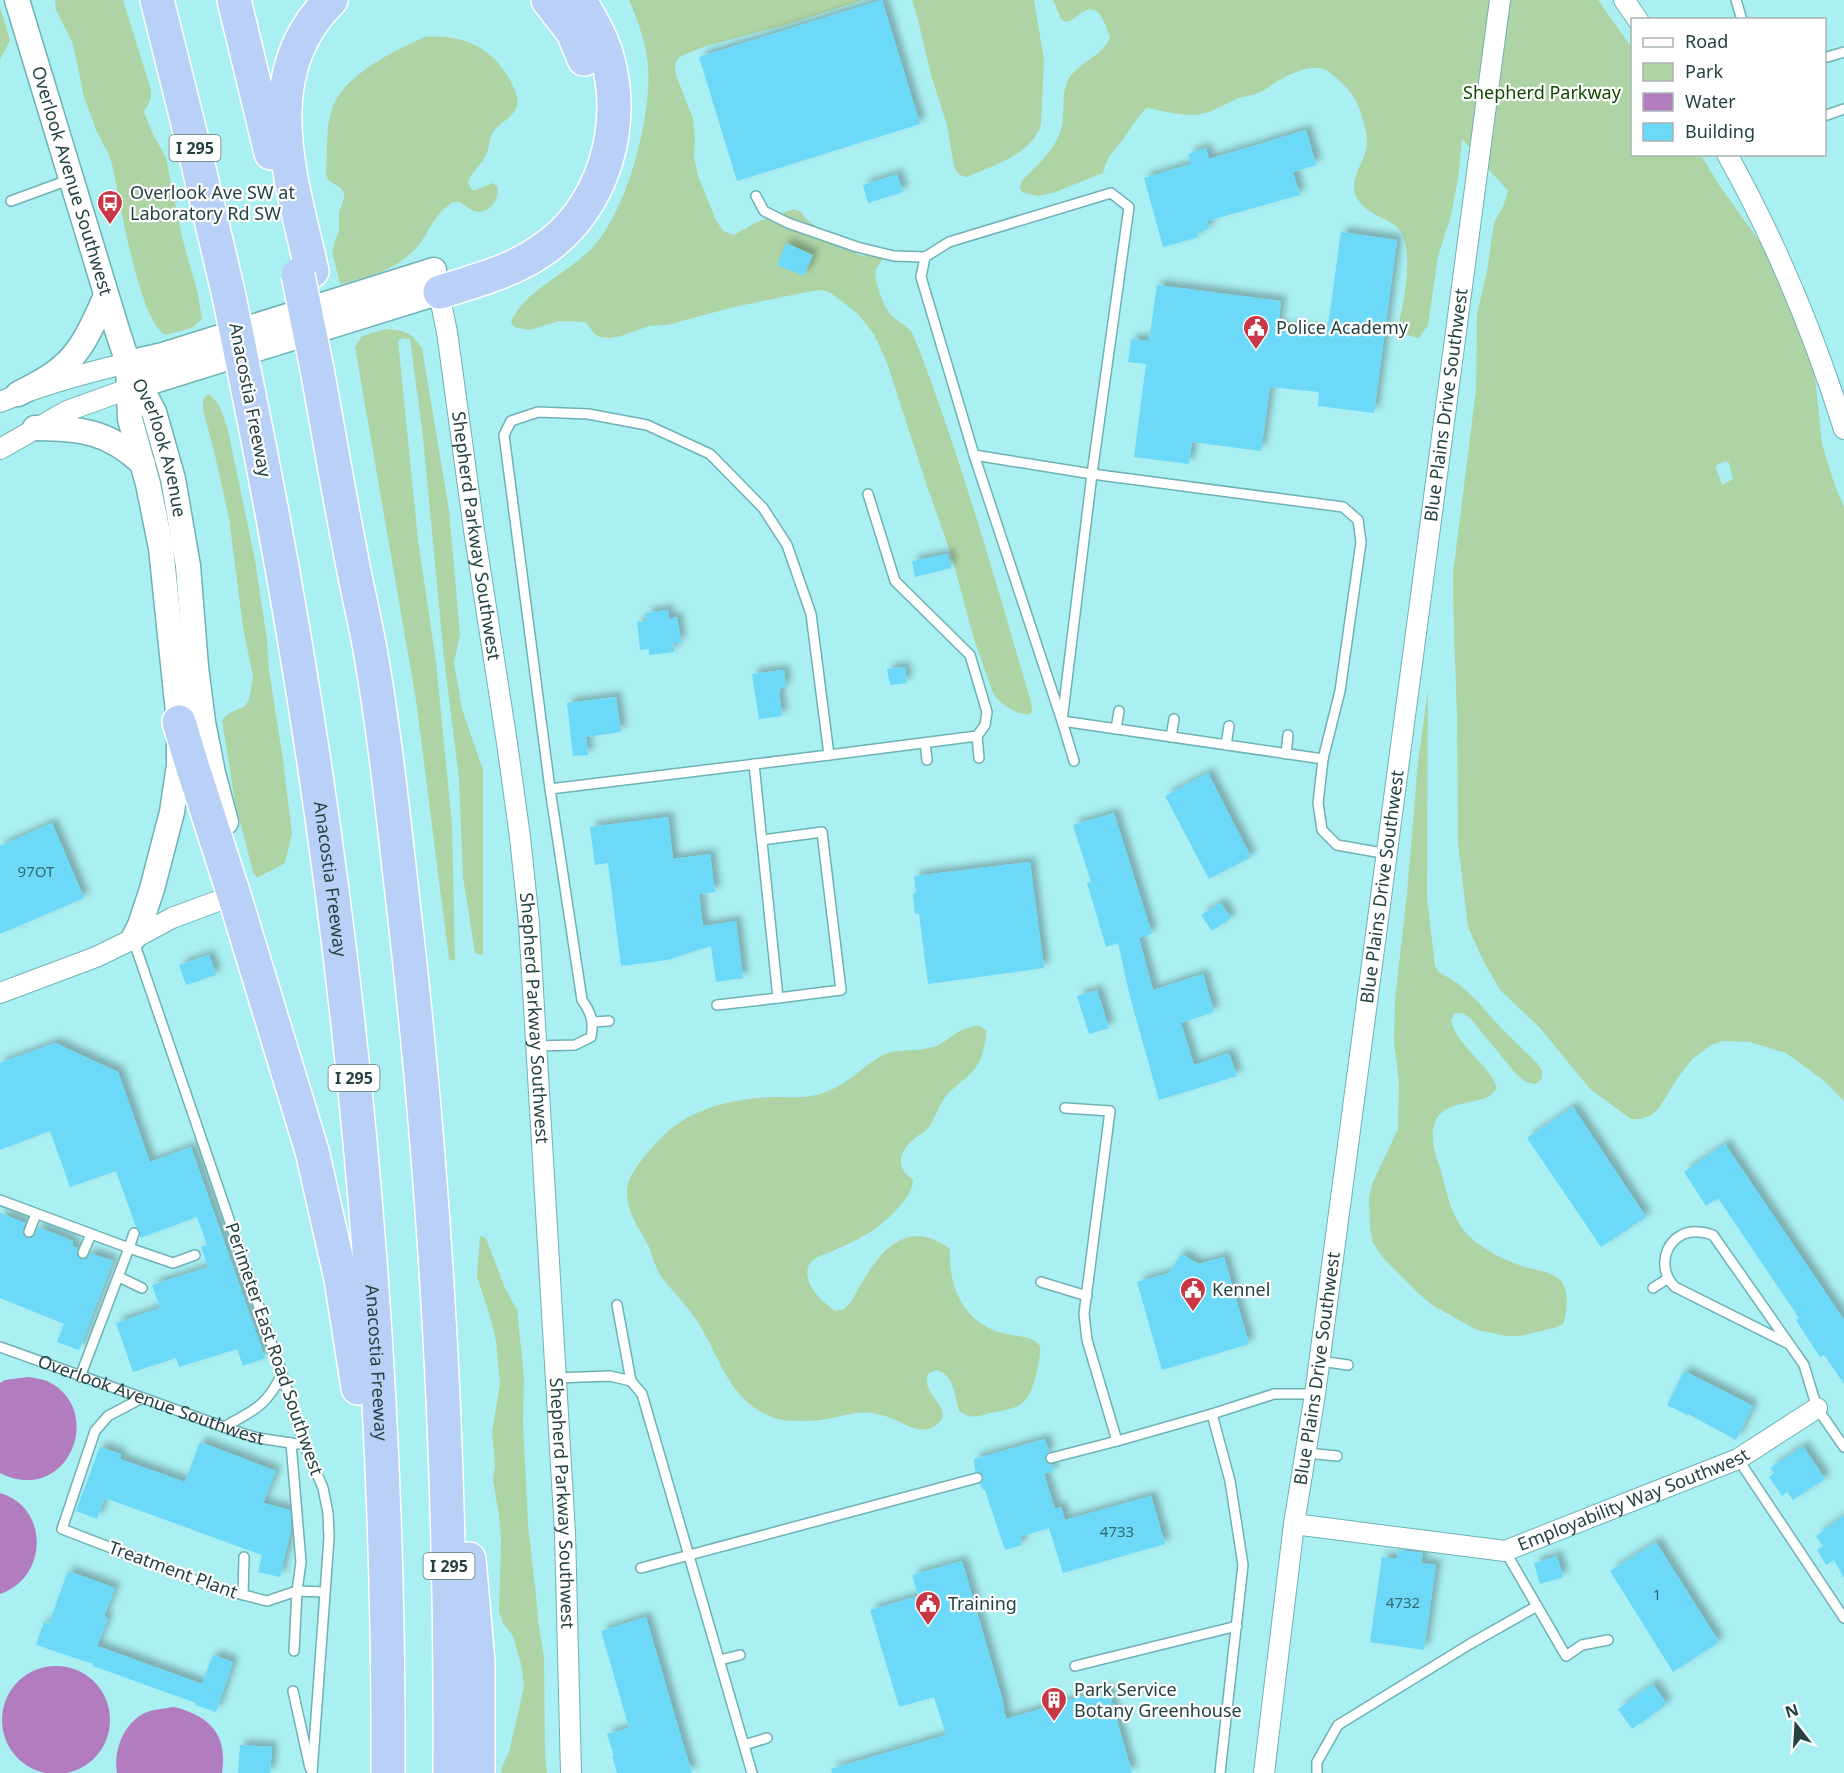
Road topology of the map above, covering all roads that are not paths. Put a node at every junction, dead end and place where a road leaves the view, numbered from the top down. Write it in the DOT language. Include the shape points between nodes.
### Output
graph roads {
  1 [pos="17,0"];
  2 [pos="157,0"];
  3 [pos="234,0"];
  4 [pos="331,0"];
  5 [pos="548,0"];
  6 [pos="579,0"];
  7 [pos="1500,0"];
  8 [pos="1624,0"];
  9 [pos="1736,0"];
  10 [pos="1637,18"];
  11 [pos="1741,18"];
  12 [pos="1844,51"];
  13 [pos="1826,57"];
  14 [pos="1844,110"];
  15 [pos="1826,115"];
  16 [pos="1727,156"];
  17 [pos="72,179"];
  18 [pos="756,196"];
  19 [pos="12,201"];
  20 [pos="925,257"];
  21 [pos="305,273"];
  22 [pos="437,281"];
  23 [pos="106,296"];
  24 [pos="128,363"];
  25 [pos="135,387"];
  26 [pos="9,398"];
  27 [pos="34,428"];
  28 [pos="1844,429"];
  29 [pos="0,448"];
  30 [pos="975,455"];
  31 [pos="143,464"];
  32 [pos="1092,474"];
  33 [pos="868,494"];
  34 [pos="1119,711"];
  35 [pos="1174,719"];
  36 [pos="179,722"];
  37 [pos="1062,722"];
  38 [pos="1228,726"];
  39 [pos="1116,729"];
  40 [pos="1288,735"];
  41 [pos="977,736"];
  42 [pos="1171,737"];
  43 [pos="925,743"];
  44 [pos="1226,745"];
  45 [pos="1286,754"];
  46 [pos="829,755"];
  47 [pos="979,758"];
  48 [pos="1323,759"];
  49 [pos="927,760"];
  50 [pos="1074,761"];
  51 [pos="754,764"];
  52 [pos="550,789"];
  53 [pos="762,840"];
  54 [pos="1388,854"];
  55 [pos="234,895"];
  56 [pos="133,939"];
  57 [pos="0,993"];
  58 [pos="778,998"];
  59 [pos="717,1005"];
  60 [pos="609,1021"];
  61 [pos="593,1022"];
  62 [pos="536,1046"];
  63 [pos="1065,1108"];
  64 [pos="0,1200"];
  65 [pos="36,1214"];
  66 [pos="29,1232"];
  67 [pos="134,1233"];
  68 [pos="91,1234"];
  69 [pos="129,1248"];
  70 [pos="83,1253"];
  71 [pos="195,1254"];
  72 [pos="119,1277"];
  73 [pos="1667,1279"];
  74 [pos="1041,1282"];
  75 [pos="142,1288"];
  76 [pos="1653,1288"];
  77 [pos="1087,1296"];
  78 [pos="617,1305"];
  79 [pos="1789,1344"];
  80 [pos="0,1347"];
  81 [pos="441,1359"];
  82 [pos="1320,1361"];
  83 [pos="1348,1365"];
  84 [pos="282,1374"];
  85 [pos="81,1377"];
  86 [pos="555,1378"];
  87 [pos="631,1381"];
  88 [pos="1315,1394"];
  89 [pos="142,1398"];
  90 [pos="1817,1408"];
  91 [pos="1212,1414"];
  92 [pos="224,1426"];
  93 [pos="1117,1441"];
  94 [pos="291,1443"];
  95 [pos="305,1446"];
  96 [pos="1844,1448"];
  97 [pos="1306,1453"];
  98 [pos="1337,1456"];
  99 [pos="1051,1458"];
  100 [pos="1738,1459"];
  101 [pos="977,1478"];
  102 [pos="1294,1524"];
  103 [pos="1505,1551"];
  104 [pos="689,1555"];
  105 [pos="244,1557"];
  106 [pos="641,1568"];
  107 [pos="297,1591"];
  108 [pos="325,1592"];
  109 [pos="243,1595"];
  110 [pos="1537,1606"];
  111 [pos="1844,1618"];
  112 [pos="1237,1626"];
  113 [pos="1608,1640"];
  114 [pos="294,1651"];
  115 [pos="740,1655"];
  116 [pos="720,1660"];
  117 [pos="1075,1666"];
  118 [pos="293,1691"];
  119 [pos="767,1738"];
  120 [pos="744,1745"];
  121 [pos="311,1773"];
  122 [pos="374,1773"];
  123 [pos="388,1773"];
  124 [pos="450,1773"];
  125 [pos="478,1773"];
  126 [pos="571,1773"];
  127 [pos="752,1773"];
  128 [pos="1220,1773"];
  129 [pos="1264,1773"];
  130 [pos="1317,1773"];
  1 -- 17 [label="street, Overlook Avenue Southwest"];
  2 -- 123 [label="highway, Anacostia Freeway / I 295, bridge" via="229,296 267,484 333,902 353,1069 382,1458"];
  3 -- 21 [label="highway, I 295"];
  4 -- 21 [label="highway" via="301,41 284,103 284,128"];
  5 -- 22 [label="highway" via="573,32 588,73 591,128 581,168 568,193 530,232"];
  6 -- 22 [label="highway" via="606,51 613,86 611,140 596,187 572,224 540,252 513,267"];
  7 -- 54 [label="street, Blue Plains Drive Southwest"];
  8 -- 10 [label="street"];
  9 -- 11 [label="lane"];
  12 -- 13 [label="lane"];
  14 -- 15 [label="lane"];
  16 -- 28 [label="street" via="1792,285"];
  17 -- 19 [label="lane"];
  17 -- 23 [label="street, Overlook Avenue Southwest"];
  18 -- 20 [label="lane" via="764,211 788,223 857,247 894,256"];
  20 -- 30 [label="lane" via="921,277"];
  20 -- 32 [label="lane" via="949,242 1111,193 1129,207"];
  21 -- 81 [label="highway, I 295, bridge" via="324,366 392,806 416,1018"];
  22 -- 24 [label="street"];
  22 -- 25 [label="street"];
  22 -- 62 [label="street, Shepherd Parkway Southwest" via="518,826 529,923"];
  23 -- 24 [label="street, Overlook Avenue Southwest"];
  23 -- 26 [label="street" via="68,362"];
  24 -- 25 [label="street, Overlook Avenue"];
  24 -- 26 [label="street"];
  25 -- 27 [label="street" via="67,411"];
  25 -- 31 [label="street, Overlook Avenue" via="130,419"];
  25 -- 55 [label="street, Overlook Avenue" via="154,412 181,518 203,722 238,870"];
  27 -- 29 [label="street"];
  27 -- 31 [label="street" via="89,431 118,444"];
  30 -- 32 [label="lane"];
  30 -- 37 [label="lane"];
  31 -- 36 [label="street, Overlook Avenue" via="161,548"];
  32 -- 37 [label="lane"];
  32 -- 48 [label="lane" via="1342,507 1358,520 1360,542 1340,691"];
  33 -- 41 [label="lane" via="895,581 970,655 987,712 985,725"];
  34 -- 39 [label="lane"];
  35 -- 42 [label="lane"];
  36 -- 55 [label="highway"];
  36 -- 56 [label="street, Overlook Avenue" via="178,777 172,812 152,889"];
  37 -- 39 [label="lane"];
  37 -- 50 [label="lane"];
  38 -- 44 [label="lane"];
  39 -- 42 [label="lane"];
  40 -- 45 [label="lane"];
  41 -- 43 [label="lane"];
  41 -- 47 [label="lane"];
  42 -- 44 [label="lane"];
  43 -- 46 [label="lane"];
  43 -- 49 [label="lane"];
  44 -- 45 [label="lane"];
  45 -- 48 [label="lane"];
  46 -- 51 [label="lane"];
  46 -- 52 [label="lane" via="811,614 787,545 763,508 710,454 647,425 588,414 538,412 511,421 504,435"];
  48 -- 54 [label="lane" via="1318,803 1322,830 1337,845"];
  51 -- 52 [label="lane"];
  51 -- 53 [label="lane"];
  52 -- 61 [label="lane" via="582,1000"];
  53 -- 58 [label="lane"];
  53 -- 58 [label="lane" via="822,832 841,990"];
  54 -- 82 [label="street, Blue Plains Drive Southwest"];
  55 -- 56 [label="street" via="172,918"];
  55 -- 122 [label="highway" via="319,1176 351,1337 367,1489"];
  56 -- 57 [label="street"];
  56 -- 84 [label="lane, Perimeter East Road Southwest"];
  58 -- 59 [label="lane"];
  60 -- 61 [label="lane"];
  61 -- 62 [label="lane" via="591,1036 575,1045"];
  62 -- 86 [label="street, Shepherd Parkway Southwest"];
  63 -- 77 [label="lane" via="1110,1111"];
  64 -- 65 [label="lane"];
  65 -- 66 [label="lane"];
  65 -- 68 [label="lane"];
  67 -- 69 [label="lane"];
  68 -- 69 [label="lane"];
  68 -- 70 [label="lane"];
  69 -- 71 [label="lane" via="173,1263"];
  69 -- 72 [label="lane"];
  72 -- 75 [label="lane"];
  72 -- 85 [label="lane"];
  73 -- 76 [label="lane"];
  73 -- 79 [label="lane" via="1675,1287"];
  73 -- 79 [label="lane" via="1667,1249 1683,1234 1698,1231 1713,1235"];
  74 -- 77 [label="lane"];
  77 -- 93 [label="lane" via="1087,1340"];
  78 -- 87 [label="lane"];
  79 -- 90 [label="lane" via="1804,1365"];
  80 -- 85 [label="lane, Overlook Avenue Southwest"];
  81 -- 124 [label="highway, I 295" via="449,1575"];
  81 -- 125 [label="highway" via="466,1475 479,1683"];
  82 -- 83 [label="lane"];
  82 -- 88 [label="street, Blue Plains Drive Southwest"];
  84 -- 92 [label="lane" via="264,1402"];
  84 -- 95 [label="lane, Perimeter East Road Southwest"];
  85 -- 89 [label="lane, Overlook Avenue Southwest"];
  86 -- 87 [label="lane" via="610,1376"];
  86 -- 126 [label="street, Shepherd Parkway Southwest" via="565,1533"];
  87 -- 104 [label="lane" via="642,1394"];
  88 -- 91 [label="lane" via="1274,1394"];
  88 -- 97 [label="street, Blue Plains Drive Southwest"];
  89 -- 92 [label="lane, Overlook Avenue Southwest"];
  89 -- 109 [label="lane, Treatment Plant" via="108,1416 95,1431 62,1529"];
  90 -- 96 [label="lane"];
  90 -- 100 [label="street, Employability Way Southwest"];
  91 -- 93 [label="lane"];
  91 -- 112 [label="lane" via="1230,1481 1242,1565"];
  92 -- 94 [label="lane, Overlook Avenue Southwest" via="258,1438"];
  93 -- 99 [label="lane"];
  94 -- 95 [label="lane, Overlook Avenue Southwest"];
  94 -- 107 [label="lane" via="301,1562"];
  95 -- 108 [label="lane, Perimeter East Road Southwest" via="323,1488 328,1513"];
  97 -- 98 [label="lane"];
  97 -- 102 [label="street, Blue Plains Drive Southwest"];
  100 -- 103 [label="street, Employability Way Southwest"];
  100 -- 111 [label="lane"];
  101 -- 104 [label="lane"];
  102 -- 103 [label="street, Employability Way Southwest"];
  102 -- 129 [label="street, Blue Plains Drive Southwest"];
  103 -- 110 [label="lane"];
  104 -- 106 [label="lane"];
  104 -- 116 [label="lane"];
  105 -- 109 [label="lane"];
  107 -- 108 [label="lane"];
  107 -- 109 [label="lane, Treatment Plant" via="267,1601"];
  107 -- 114 [label="lane"];
  108 -- 121 [label="lane, Perimeter East Road Southwest"];
  110 -- 113 [label="lane" via="1566,1656 1582,1645"];
  110 -- 130 [label="lane" via="1338,1725 1317,1762"];
  112 -- 117 [label="lane"];
  112 -- 128 [label="lane"];
  115 -- 116 [label="lane"];
  116 -- 120 [label="lane"];
  118 -- 121 [label="lane"];
  119 -- 120 [label="lane"];
  120 -- 127 [label="lane"];
}
